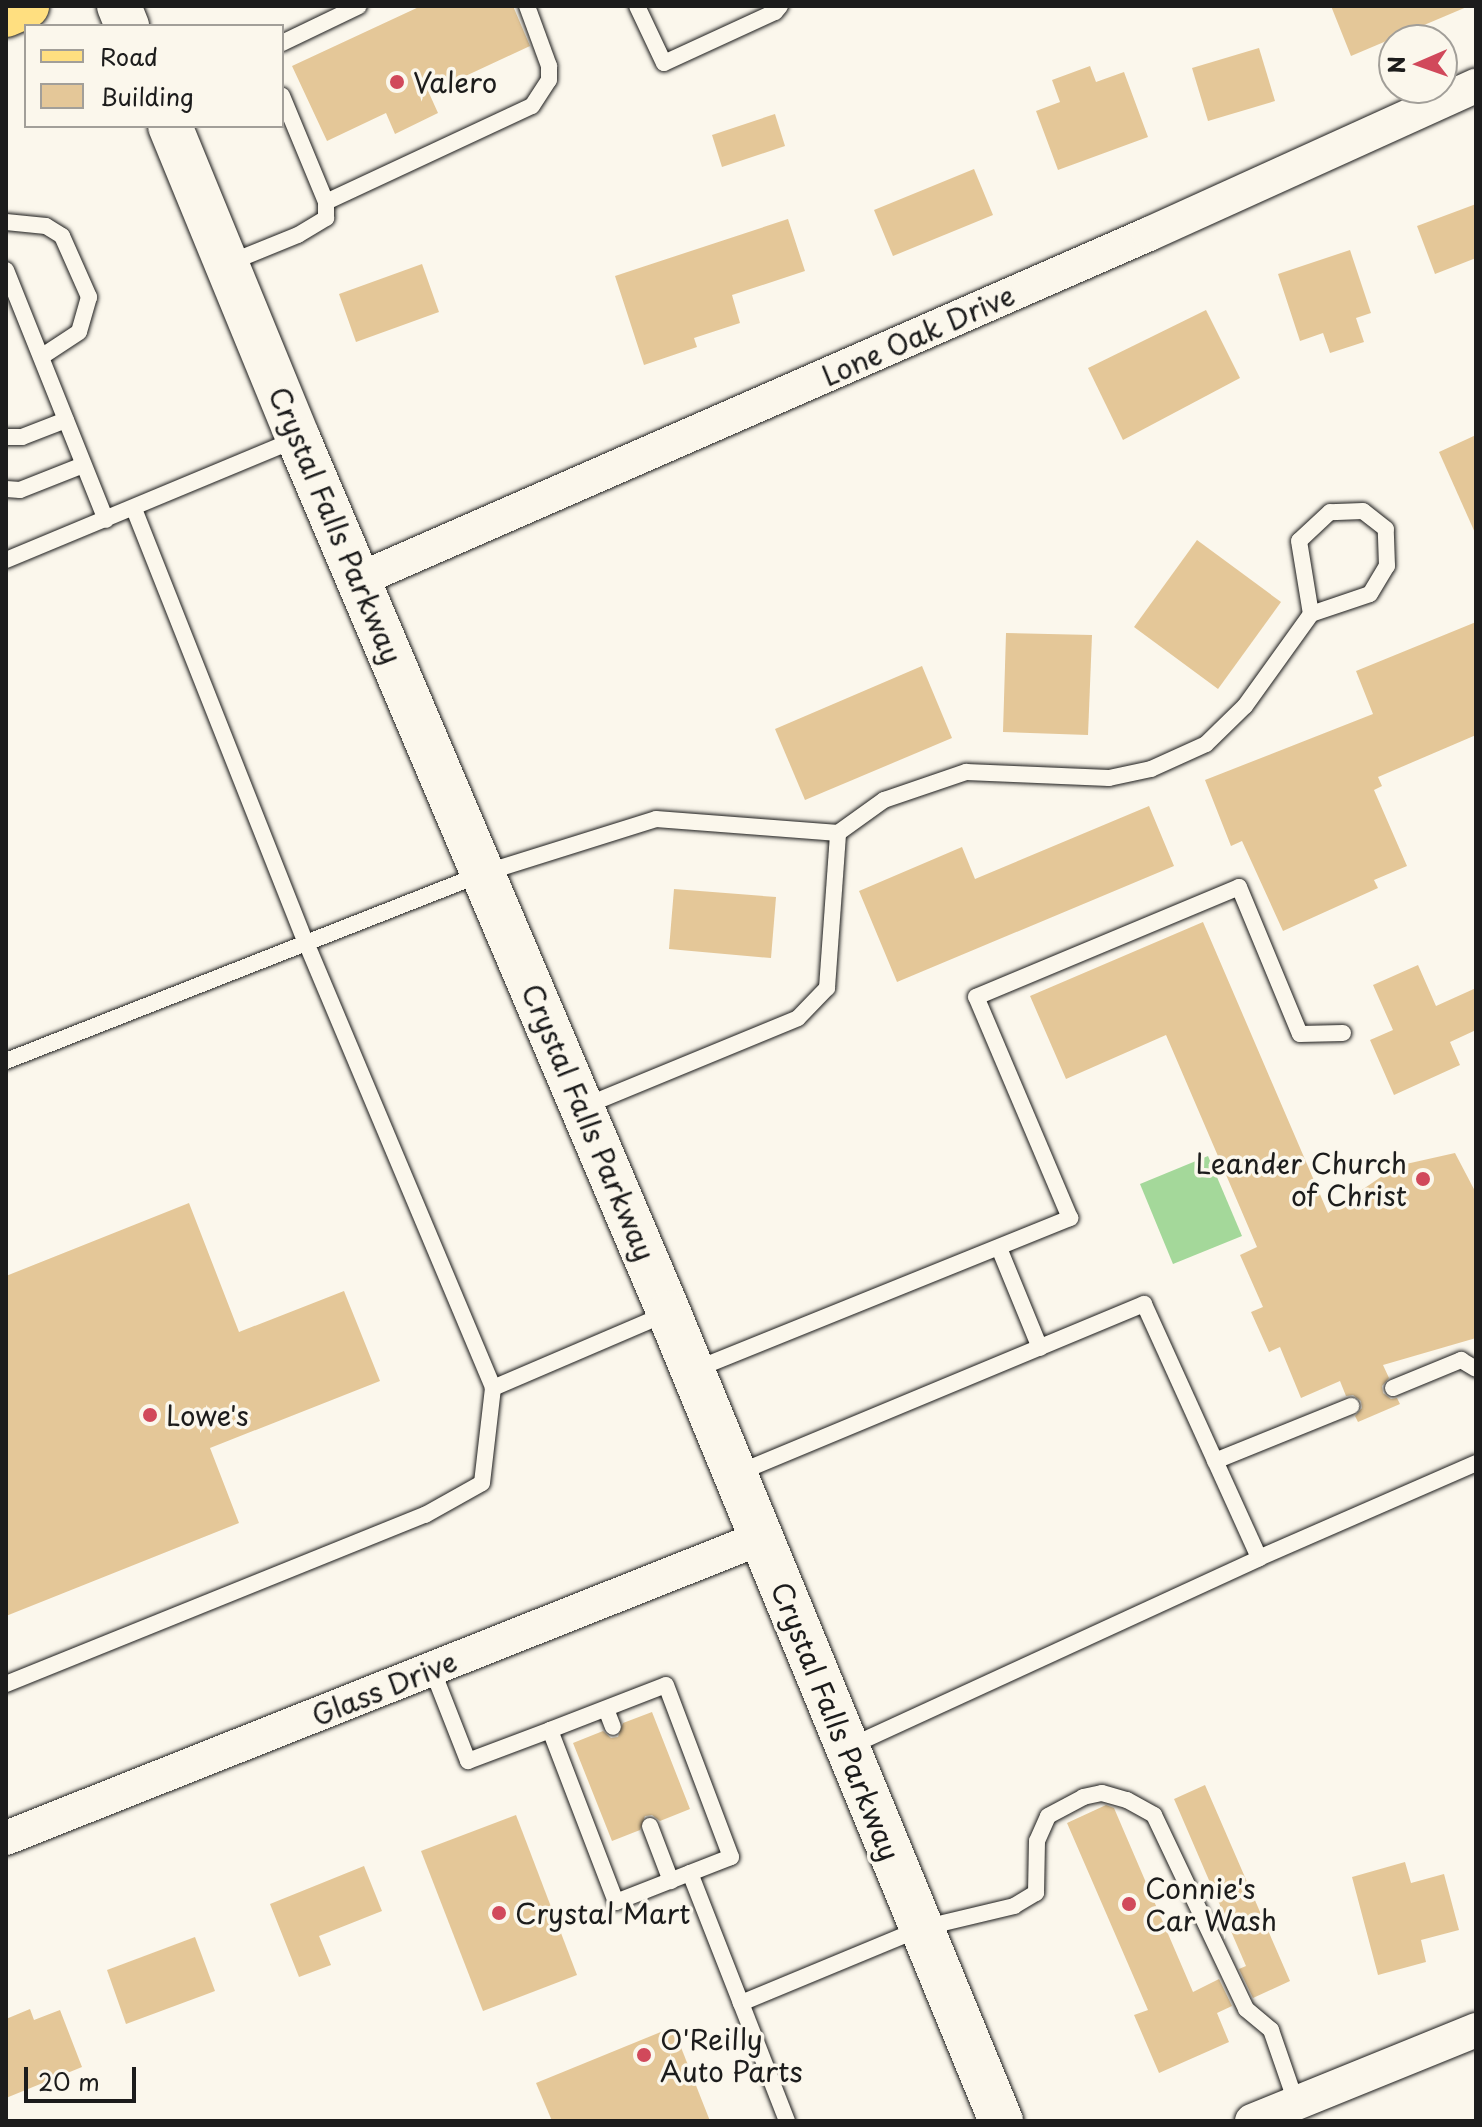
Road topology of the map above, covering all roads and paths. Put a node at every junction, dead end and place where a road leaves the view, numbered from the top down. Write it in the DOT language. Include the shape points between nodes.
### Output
graph roads {
  1 [pos="27,6"];
  2 [pos="359,6"];
  3 [pos="527,6"];
  4 [pos="637,6"];
  5 [pos="780,6"];
  6 [pos="6,15"];
  7 [pos="284,42"];
  8 [pos="1476,86"];
  9 [pos="284,101"];
  10 [pos="171,128"];
  11 [pos="326,202"];
  12 [pos="6,222"];
  13 [pos="229,263"];
  14 [pos="6,270"];
  15 [pos="41,357"];
  16 [pos="66,420"];
  17 [pos="6,437"];
  18 [pos="298,438"];
  19 [pos="83,465"];
  20 [pos="6,489"];
  21 [pos="134,509"];
  22 [pos="106,520"];
  23 [pos="6,560"];
  24 [pos="358,580"];
  25 [pos="1311,614"];
  26 [pos="838,833"];
  27 [pos="484,873"];
  28 [pos="305,940"];
  29 [pos="1343,1033"];
  30 [pos="6,1061"];
  31 [pos="583,1107"];
  32 [pos="999,1248"];
  33 [pos="669,1313"];
  34 [pos="1040,1348"];
  35 [pos="1476,1369"];
  36 [pos="693,1371"];
  37 [pos="493,1388"];
  38 [pos="1393,1388"];
  39 [pos="1351,1406"];
  40 [pos="1215,1461"];
  41 [pos="1476,1463"];
  42 [pos="735,1474"];
  43 [pos="761,1538"];
  44 [pos="1259,1558"];
  45 [pos="432,1669"];
  46 [pos="6,1684"];
  47 [pos="606,1709"];
  48 [pos="613,1727"];
  49 [pos="550,1730"];
  50 [pos="848,1748"];
  51 [pos="650,1826"];
  52 [pos="6,1838"];
  53 [pos="690,1873"];
  54 [pos="671,1881"];
  55 [pos="922,1928"];
  56 [pos="741,2003"];
  57 [pos="1476,2030"];
  58 [pos="1273,2114"];
  59 [pos="787,2121"];
  60 [pos="1001,2121"];
  1 -- 6 [label="main road"];
  2 -- 7 [label="lane"];
  3 -- 11 [label="lane" via="549,66 549,80 532,106"];
  4 -- 5 [label="lane" via="664,63"];
  8 -- 24 [label="street, Lone Oak Drive"];
  9 -- 11 [label="lane"];
  10 -- 13 [label="main road, Crystal Falls Parkway"];
  11 -- 13 [label="lane" via="326,218 318,225"];
  12 -- 15 [label="lane" via="46,226 62,236 89,297 79,332"];
  13 -- 18 [label="main road, Crystal Falls Parkway"];
  14 -- 15 [label="lane"];
  15 -- 16 [label="lane"];
  16 -- 17 [label="lane" via="22,437"];
  16 -- 19 [label="lane"];
  18 -- 21 [label="lane"];
  18 -- 24 [label="main road, Crystal Falls Parkway"];
  19 -- 20 [label="lane" via="20,490"];
  19 -- 22 [label="lane"];
  21 -- 22 [label="lane"];
  21 -- 28 [label="lane"];
  22 -- 23 [label="lane"];
  24 -- 27 [label="main road, Crystal Falls Parkway"];
  25 -- 25 [label="lane" via="1299,541 1330,512 1363,511 1386,529 1387,566 1370,594"];
  25 -- 26 [label="lane" via="1245,706 1206,744 1151,769 1109,778 966,772 884,800"];
  26 -- 27 [label="lane" via="656,819"];
  26 -- 31 [label="lane" via="827,988 798,1018"];
  27 -- 28 [label="lane"];
  27 -- 31 [label="main road, Crystal Falls Parkway"];
  28 -- 30 [label="lane"];
  28 -- 37 [label="lane"];
  29 -- 32 [label="lane" via="1300,1034 1239,887 976,997 1070,1218"];
  31 -- 33 [label="main road, Crystal Falls Parkway"];
  32 -- 34 [label="lane"];
  32 -- 36 [label="lane"];
  33 -- 36 [label="main road, Crystal Falls Parkway"];
  33 -- 37 [label="lane"];
  34 -- 40 [label="lane" via="1144,1304"];
  34 -- 42 [label="lane"];
  35 -- 38 [label="lane" via="1461,1360"];
  36 -- 42 [label="main road, Crystal Falls Parkway"];
  37 -- 46 [label="lane" via="482,1483 425,1515"];
  39 -- 40 [label="lane"];
  40 -- 44 [label="lane"];
  41 -- 44 [label="lane"];
  42 -- 43 [label="main road, Crystal Falls Parkway"];
  43 -- 45 [label="street, Glass Drive"];
  43 -- 50 [label="main road, Crystal Falls Parkway"];
  44 -- 50 [label="lane"];
  45 -- 49 [label="lane" via="468,1761"];
  45 -- 52 [label="street, Glass Drive"];
  47 -- 48 [label="lane"];
  47 -- 49 [label="lane"];
  47 -- 53 [label="lane" via="666,1685 731,1857"];
  49 -- 54 [label="lane" via="616,1902"];
  50 -- 55 [label="main road, Crystal Falls Parkway"];
  51 -- 54 [label="lane"];
  53 -- 54 [label="lane"];
  53 -- 56 [label="lane"];
  55 -- 56 [label="lane"];
  55 -- 58 [label="lane" via="1014,1906 1036,1893 1037,1841 1048,1816 1102,1793 1127,1800 1154,1815 1246,2009 1271,2030"];
  55 -- 60 [label="main road, Crystal Falls Parkway"];
  56 -- 59 [label="lane"];
  57 -- 58 [label="street"];
}
